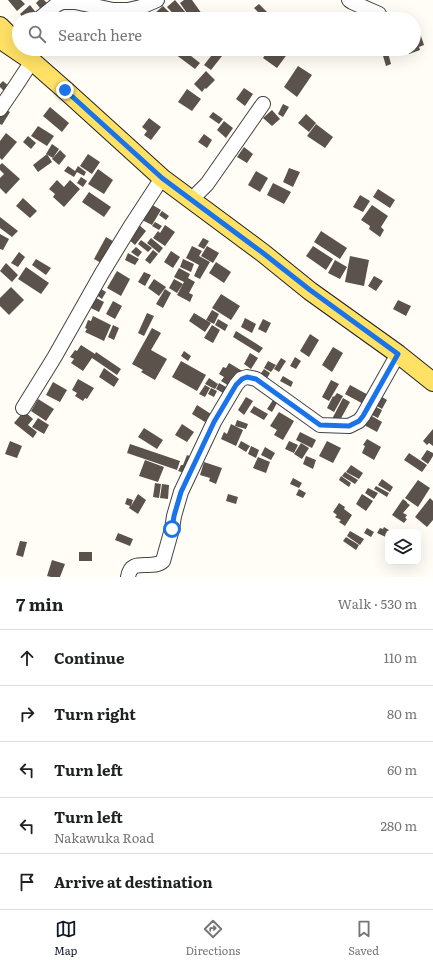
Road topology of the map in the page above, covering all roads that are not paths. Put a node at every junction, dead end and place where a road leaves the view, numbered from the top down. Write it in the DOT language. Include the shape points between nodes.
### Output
graph roads {
  1 [pos="157,0"];
  2 [pos="349,0"];
  3 [pos="56,2"];
  4 [pos="45,12"];
  5 [pos="374,12"];
  6 [pos="27,56"];
  7 [pos="32,61"];
  8 [pos="263,104"];
  9 [pos="0,109"];
  10 [pos="162,178"];
  11 [pos="191,200"];
  12 [pos="398,354"];
  13 [pos="433,382"];
  14 [pos="23,408"];
  15 [pos="128,577"];
  1 -- 3 [label="street" via="128,10 113,10 75,2"];
  2 -- 5 [label="street"];
  3 -- 4 [label="street"];
  6 -- 7 [label="main road"];
  7 -- 9 [label="street"];
  7 -- 10 [label="main road"];
  8 -- 11 [label="street" via="207,184"];
  10 -- 11 [label="main road"];
  10 -- 14 [label="street" via="102,273"];
  11 -- 12 [label="main road"];
  12 -- 13 [label="main road"];
  12 -- 15 [label="street" via="363,416 349,426 320,425 256,379 242,379 214,422 181,492 163,561 157,565 134,566 130,569"];
}
